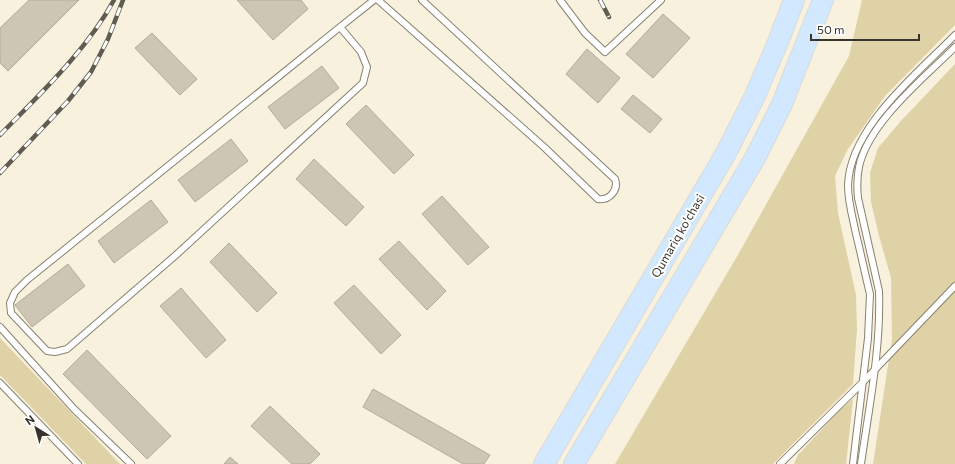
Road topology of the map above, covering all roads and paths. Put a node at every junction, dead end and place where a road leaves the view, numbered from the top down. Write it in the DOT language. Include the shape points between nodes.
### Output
graph roads {
  1 [pos="374,0"];
  2 [pos="378,0"];
  3 [pos="422,0"];
  4 [pos="560,0"];
  5 [pos="662,0"];
  6 [pos="794,0"];
  7 [pos="823,0"];
  8 [pos="340,27"];
  9 [pos="955,35"];
  10 [pos="955,47"];
  11 [pos="955,286"];
  12 [pos="0,327"];
  13 [pos="875,370"];
  14 [pos="863,382"];
  15 [pos="0,384"];
  16 [pos="549,462"];
  17 [pos="78,464"];
  18 [pos="131,464"];
  19 [pos="574,464"];
  20 [pos="780,464"];
  21 [pos="853,464"];
  22 [pos="861,464"];
  1 -- 8 [label="lane"];
  2 -- 3 [label="lane" via="544,147 598,199 607,198 616,191 615,179"];
  4 -- 5 [label="lane" via="585,33 605,52"];
  6 -- 16 [label="main road, Qumariq ko'chasi" via="754,98 726,153"];
  7 -- 19 [label="main road" via="782,104 755,158"];
  8 -- 8 [label="lane" via="15,292 10,303 11,313 47,351 67,349 176,255 363,83 366,67 361,52"];
  9 -- 14 [label="lane" via="884,107 851,163 849,201 870,294"];
  10 -- 13 [label="lane" via="908,92 881,124 859,167 859,207 879,291"];
  11 -- 13 [label="lane"];
  12 -- 18 [label="lane" via="74,409"];
  13 -- 14 [label="lane"];
  13 -- 22 [label="lane"];
  14 -- 20 [label="lane"];
  14 -- 21 [label="lane"];
  15 -- 17 [label="lane"];
}
